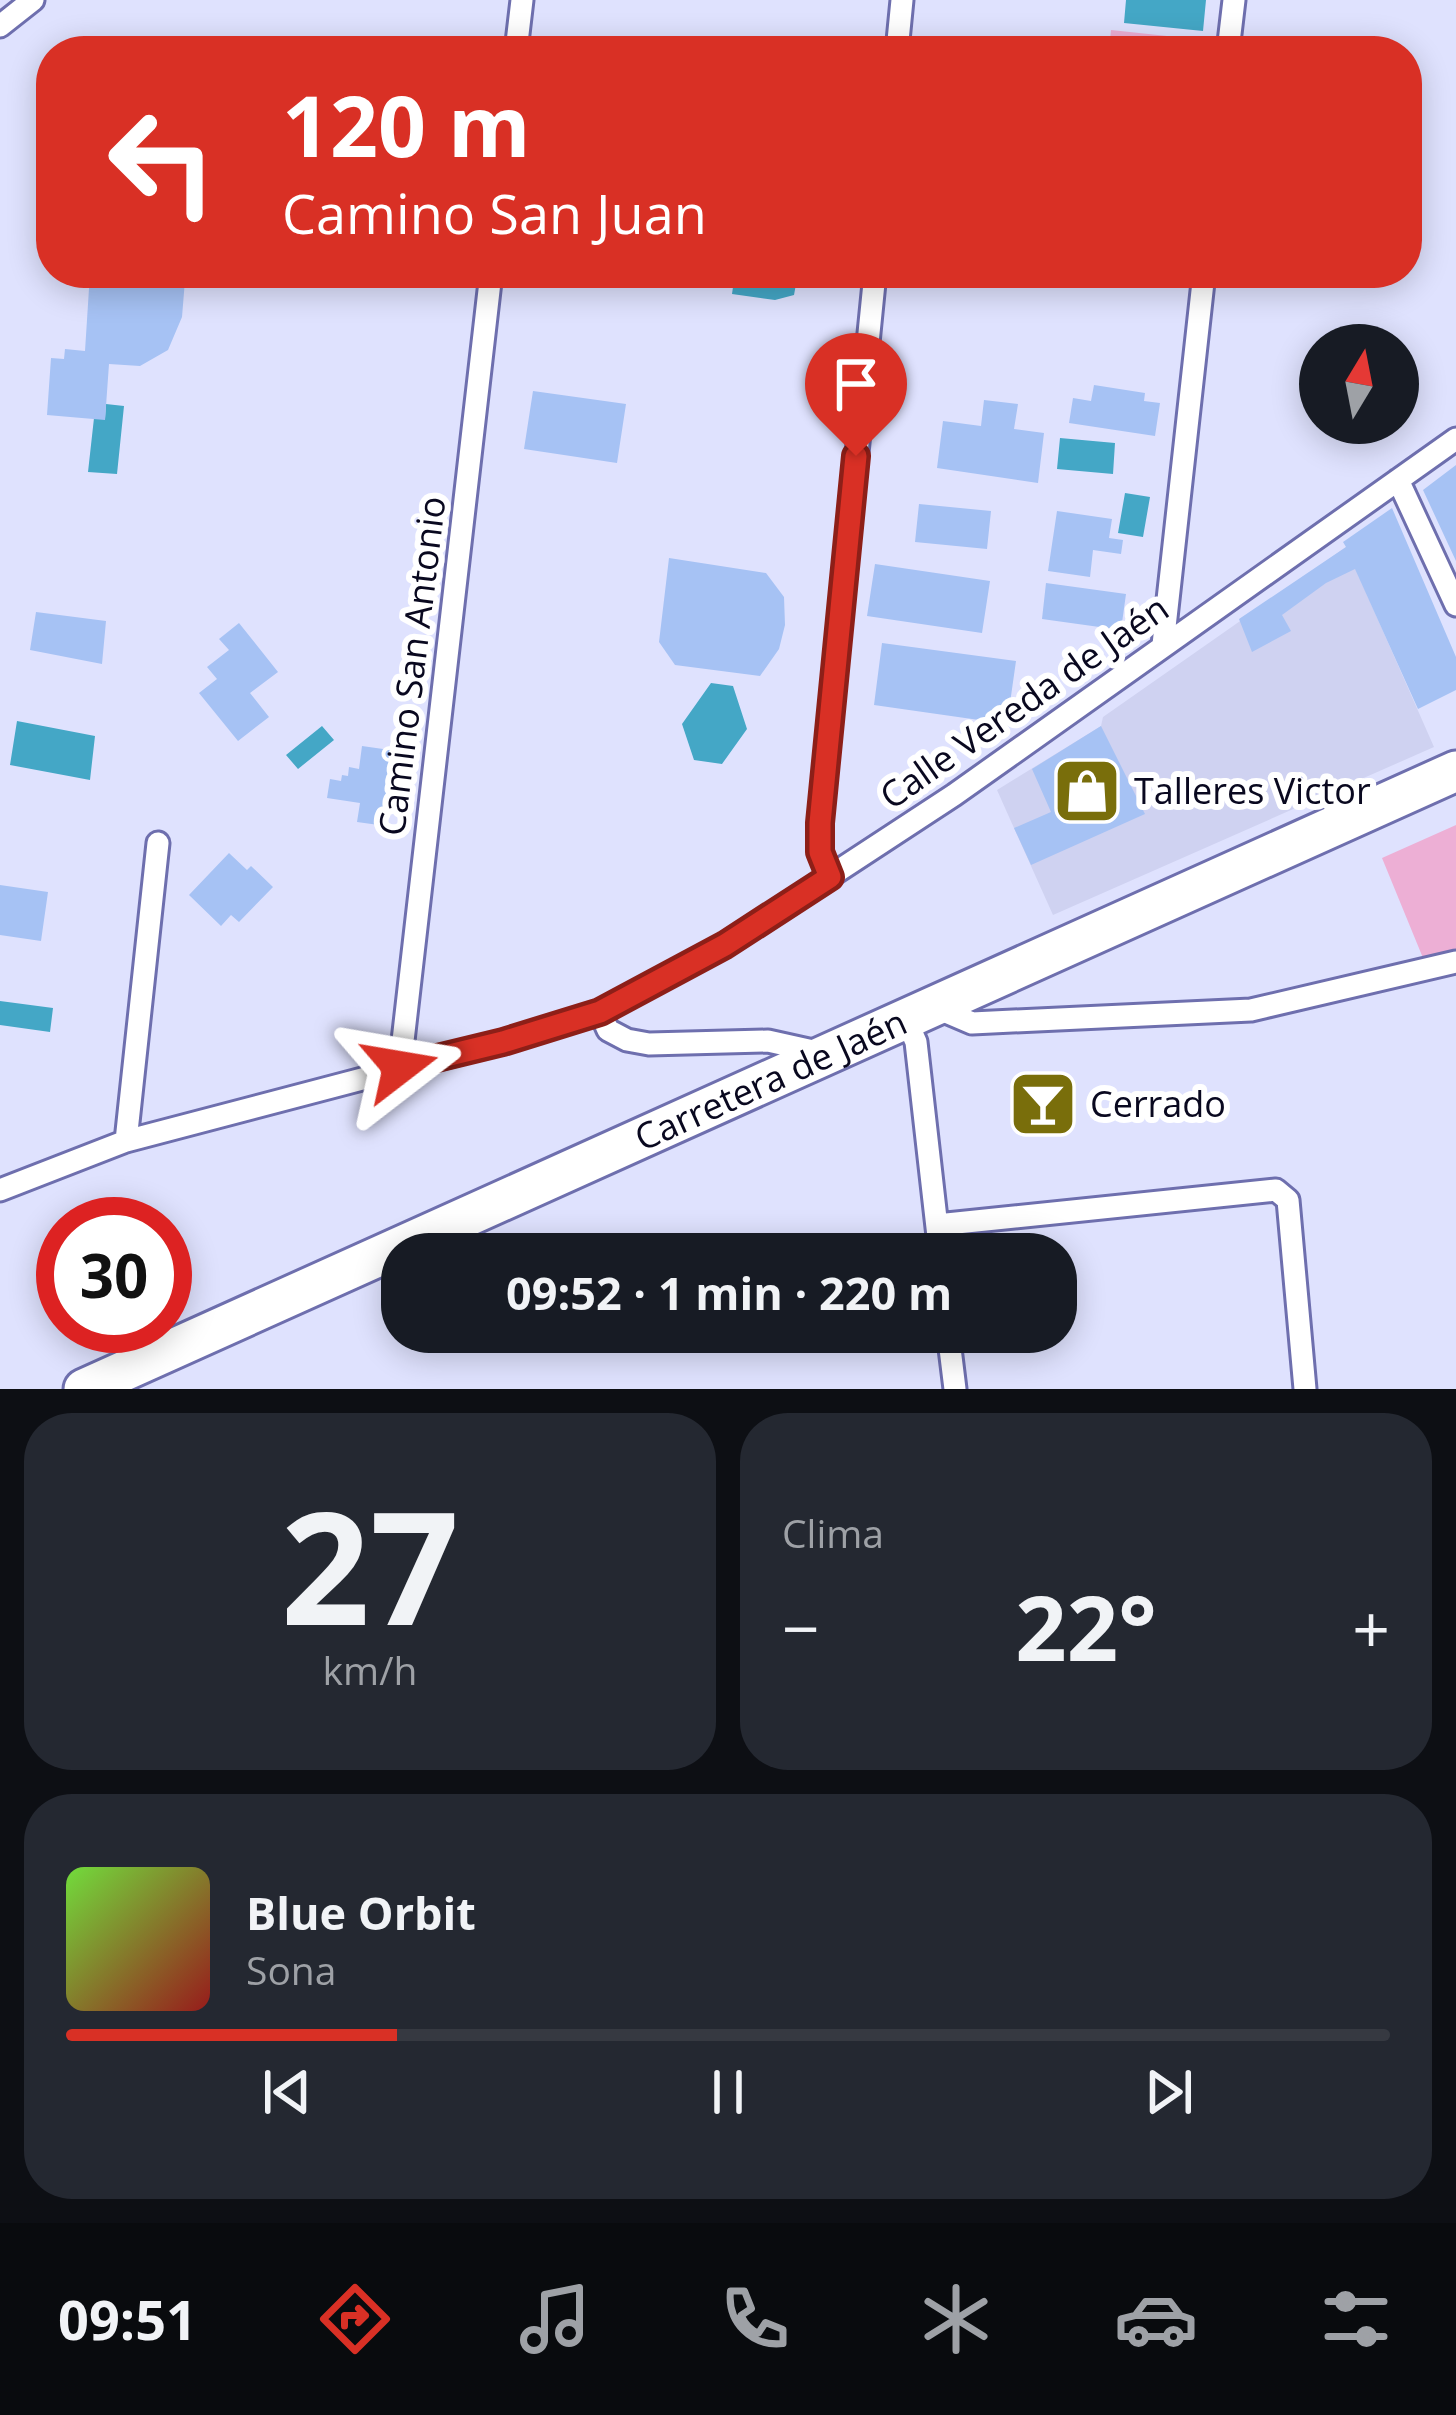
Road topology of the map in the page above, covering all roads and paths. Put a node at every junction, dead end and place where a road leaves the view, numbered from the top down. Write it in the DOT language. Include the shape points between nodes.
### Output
graph roads {
  1 [pos="33,0"];
  2 [pos="522,0"];
  3 [pos="902,0"];
  4 [pos="1234,0"];
  5 [pos="0,26"];
  6 [pos="518,36"];
  7 [pos="898,36"];
  8 [pos="1230,36"];
  9 [pos="488,288"];
  10 [pos="873,288"];
  11 [pos="1202,288"];
  12 [pos="1456,439"];
  13 [pos="1399,480"];
  14 [pos="1456,605"];
  15 [pos="1162,645"];
  16 [pos="1456,770"];
  17 [pos="158,843"];
  18 [pos="830,877"];
  19 [pos="1456,962"];
  20 [pos="918,1011"];
  21 [pos="600,1012"];
  22 [pos="823,1053"];
  23 [pos="400,1067"];
  24 [pos="126,1141"];
  25 [pos="0,1190"];
  26 [pos="937,1225"];
  27 [pos="938,1233"];
  28 [pos="951,1353"];
  29 [pos="84,1389"];
  30 [pos="955,1389"];
  31 [pos="1305,1389"];
  1 -- 5 [label="street"];
  2 -- 6 [label="street"];
  3 -- 7 [label="street"];
  4 -- 8 [label="street"];
  9 -- 23 [label="street, Camino San Antonio"];
  10 -- 18 [label="street" via="820,823"];
  11 -- 15 [label="street"];
  12 -- 13 [label="street, Calle Vereda de Jaén"];
  13 -- 14 [label="street"];
  13 -- 15 [label="street, Calle Vereda de Jaén"];
  15 -- 18 [label="street, Calle Vereda de Jaén"];
  16 -- 20 [label="highway, Carretera de Jaén"];
  17 -- 24 [label="street"];
  18 -- 21 [label="street, Calle Vereda de Jaén"];
  19 -- 20 [label="street" via="1251,1010 972,1023"];
  20 -- 22 [label="highway, Carretera de Jaén"];
  20 -- 26 [label="street"];
  21 -- 22 [label="street" via="608,1030 627,1040 768,1041"];
  21 -- 23 [label="street, Calle Vereda de Jaén"];
  22 -- 29 [label="highway, Carretera de Jaén"];
  23 -- 24 [label="street, Calle Vereda de Jaén"];
  24 -- 25 [label="street, Calle Vereda de Jaén"];
  26 -- 27 [label="street"];
  26 -- 31 [label="street" via="1276,1190 1288,1200"];
  28 -- 30 [label="street"];
}
